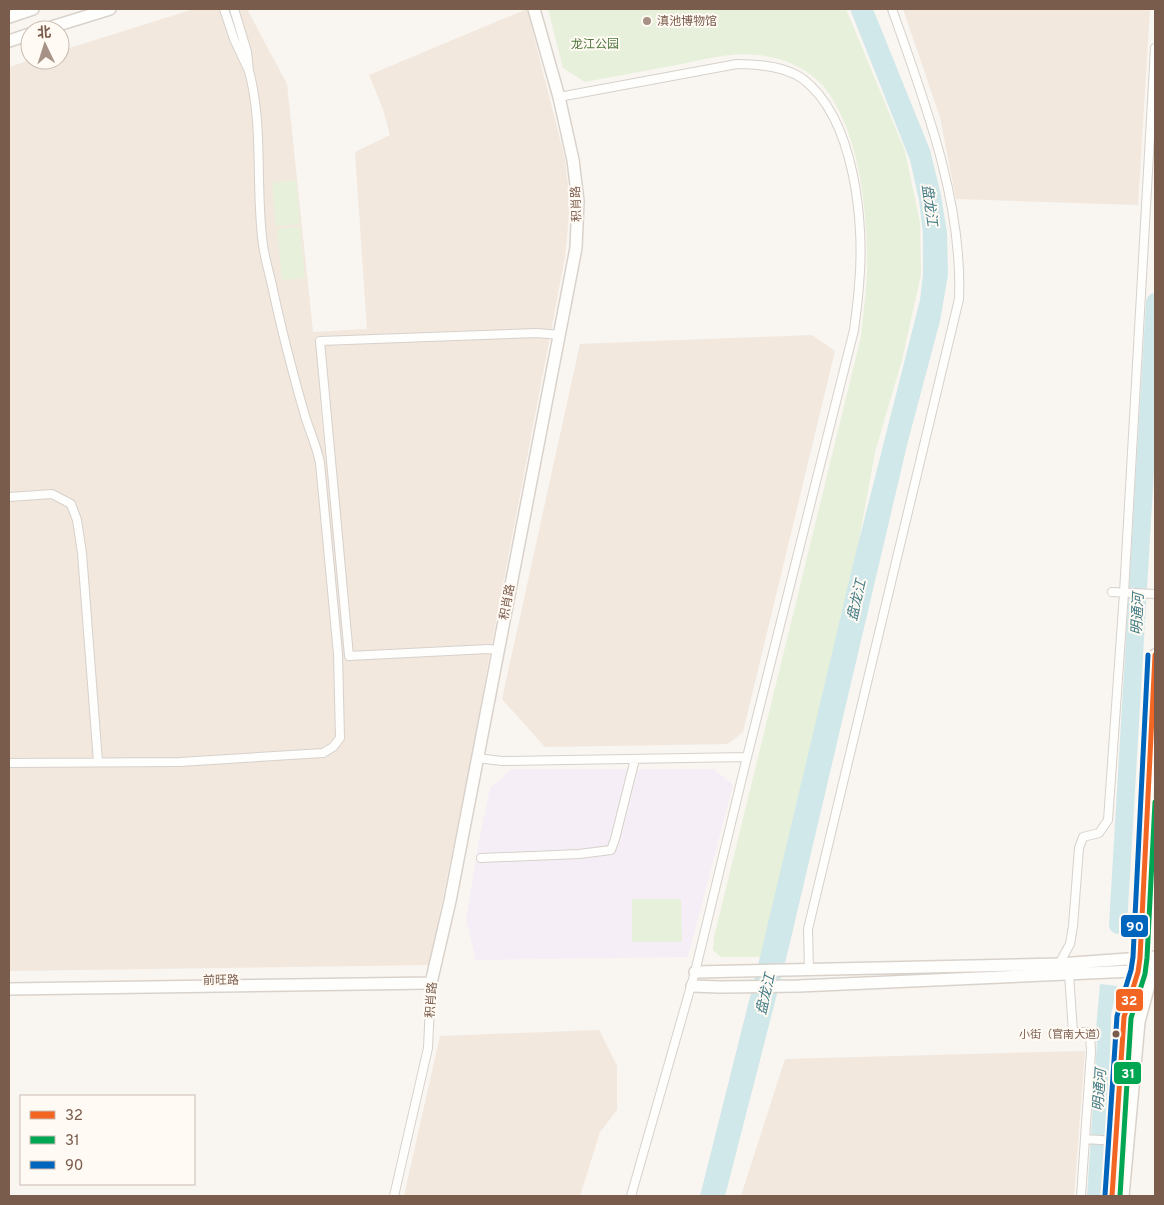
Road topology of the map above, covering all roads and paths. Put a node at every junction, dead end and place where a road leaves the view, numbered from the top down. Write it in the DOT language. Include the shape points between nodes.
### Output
graph roads {
  1 [pos="33,9"];
  2 [pos="110,9"];
  3 [pos="224,9"];
  4 [pos="234,9"];
  5 [pos="534,9"];
  6 [pos="892,9"];
  7 [pos="9,17"];
  8 [pos="70,21"];
  9 [pos="1155,48"];
  10 [pos="249,71"];
  11 [pos="559,97"];
  12 [pos="560,335"];
  13 [pos="9,497"];
  14 [pos="1112,592"];
  15 [pos="1126,593"];
  16 [pos="1155,594"];
  17 [pos="498,650"];
  18 [pos="1155,655"];
  19 [pos="747,757"];
  20 [pos="477,758"];
  21 [pos="635,759"];
  22 [pos="98,762"];
  23 [pos="9,763"];
  24 [pos="481,858"];
  25 [pos="1140,958"];
  26 [pos="1060,964"];
  27 [pos="1155,964"];
  28 [pos="805,971"];
  29 [pos="695,972"];
  30 [pos="1138,972"];
  31 [pos="1069,974"];
  32 [pos="432,980"];
  33 [pos="9,982"];
  34 [pos="692,986"];
  35 [pos="9,990"];
  36 [pos="1086,1139"];
  37 [pos="1113,1141"];
  38 [pos="394,1196"];
  39 [pos="631,1196"];
  40 [pos="1081,1196"];
  41 [pos="1112,1196"];
  42 [pos="1123,1196"];
  1 -- 7 [label="street"];
  2 -- 8 [label="street"];
  3 -- 10 [label="street"];
  4 -- 10 [label="street" via="247,52"];
  5 -- 11 [label="street, 积肖路"];
  6 -- 28 [label="street" via="925,103 946,181 958,249 958,299 808,929"];
  9 -- 15 [label="street"];
  10 -- 22 [label="street" via="258,138 263,247 290,362 320,463 338,654 340,738 323,753 180,762"];
  11 -- 12 [label="street, 积肖路" via="578,201 576,248"];
  11 -- 19 [label="street" via="716,67 755,64 802,78 819,94 832,114 848,153 860,237 860,283 854,330"];
  12 -- 17 [label="street, 积肖路"];
  12 -- 17 [label="street" via="537,333 320,341 349,656"];
  13 -- 22 [label="street" via="52,494 71,504 77,520"];
  14 -- 15 [label="street"];
  15 -- 16 [label="street"];
  15 -- 26 [label="street" via="1108,820 1099,833 1084,837 1079,848 1073,926 1070,944"];
  17 -- 20 [label="street, 积肖路"];
  18 -- 25 [label="street"];
  19 -- 21 [label="street"];
  19 -- 29 [label="street"];
  20 -- 21 [label="street" via="502,761"];
  20 -- 32 [label="street, 积肖路"];
  21 -- 24 [label="street" via="611,850"];
  22 -- 23 [label="street"];
  25 -- 26 [label="street"];
  25 -- 27 [label="street"];
  25 -- 30 [label="street"];
  26 -- 28 [label="street"];
  27 -- 30 [label="street"];
  27 -- 42 [label="street" via="1138,1022"];
  28 -- 29 [label="street"];
  29 -- 34 [label="street"];
  30 -- 31 [label="street"];
  30 -- 37 [label="street" via="1124,1017"];
  31 -- 34 [label="street" via="799,986"];
  31 -- 36 [label="street" via="1073,1032 1090,1032"];
  32 -- 33 [label="street, 前旺路"];
  32 -- 35 [label="street, 前旺路"];
  32 -- 38 [label="street, 积肖路" via="428,1048"];
  34 -- 39 [label="street"];
  36 -- 37 [label="street"];
  36 -- 40 [label="street"];
  37 -- 41 [label="street"];
}
